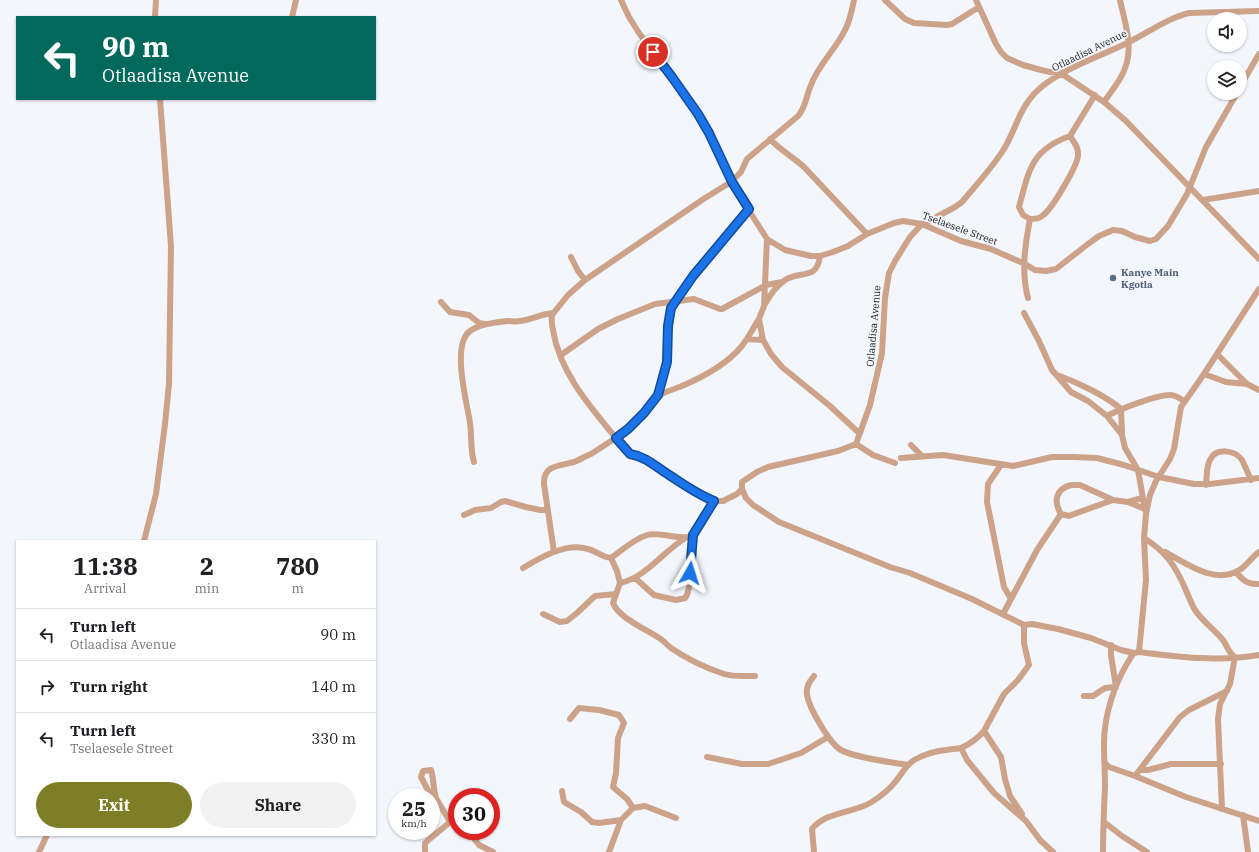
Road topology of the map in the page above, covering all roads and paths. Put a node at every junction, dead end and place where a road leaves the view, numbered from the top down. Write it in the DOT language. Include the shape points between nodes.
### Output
graph roads {
  1 [pos="156,0"];
  2 [pos="296,0"];
  3 [pos="621,0"];
  4 [pos="854,0"];
  5 [pos="885,0"];
  6 [pos="976,0"];
  7 [pos="1120,0"];
  8 [pos="979,7"];
  9 [pos="1259,11"];
  10 [pos="155,16"];
  11 [pos="292,16"];
  12 [pos="1129,42"];
  13 [pos="1259,54"];
  14 [pos="1062,74"];
  15 [pos="1247,75"];
  16 [pos="1095,95"];
  17 [pos="160,100"];
  18 [pos="1233,100"];
  19 [pos="1104,102"];
  20 [pos="1070,136"];
  21 [pos="770,139"];
  22 [pos="732,182"];
  23 [pos="1190,188"];
  24 [pos="1259,191"];
  25 [pos="1203,200"];
  26 [pos="749,209"];
  27 [pos="1030,219"];
  28 [pos="922,224"];
  29 [pos="867,234"];
  30 [pos="767,239"];
  31 [pos="820,256"];
  32 [pos="571,257"];
  33 [pos="1259,258"];
  34 [pos="1025,264"];
  35 [pos="585,280"];
  36 [pos="782,282"];
  37 [pos="766,285"];
  38 [pos="1259,289"];
  39 [pos="1028,298"];
  40 [pos="441,302"];
  41 [pos="675,302"];
  42 [pos="764,306"];
  43 [pos="553,313"];
  44 [pos="1024,313"];
  45 [pos="759,319"];
  46 [pos="486,325"];
  47 [pos="747,339"];
  48 [pos="763,340"];
  49 [pos="1217,354"];
  50 [pos="560,355"];
  51 [pos="1054,374"];
  52 [pos="1204,374"];
  53 [pos="1247,384"];
  54 [pos="1259,390"];
  55 [pos="1093,392"];
  56 [pos="658,395"];
  57 [pos="1088,401"];
  58 [pos="1185,401"];
  59 [pos="1121,409"];
  60 [pos="1107,416"];
  61 [pos="859,434"];
  62 [pos="1122,434"];
  63 [pos="616,438"];
  64 [pos="856,444"];
  65 [pos="911,445"];
  66 [pos="922,456"];
  67 [pos="902,458"];
  68 [pos="474,462"];
  69 [pos="895,463"];
  70 [pos="1001,465"];
  71 [pos="1138,470"];
  72 [pos="1159,477"];
  73 [pos="1259,478"];
  74 [pos="1251,480"];
  75 [pos="1206,485"];
  76 [pos="742,489"];
  77 [pos="1142,498"];
  78 [pos="1113,500"];
  79 [pos="714,501"];
  80 [pos="1128,502"];
  81 [pos="548,510"];
  82 [pos="1145,511"];
  83 [pos="1060,514"];
  84 [pos="464,515"];
  85 [pos="693,535"];
  86 [pos="687,538"];
  87 [pos="1144,538"];
  88 [pos="144,540"];
  89 [pos="1162,551"];
  90 [pos="554,552"];
  91 [pos="1259,552"];
  92 [pos="611,558"];
  93 [pos="523,568"];
  94 [pos="1236,572"];
  95 [pos="635,578"];
  96 [pos="620,583"];
  97 [pos="1259,584"];
  98 [pos="616,594"];
  99 [pos="1011,599"];
  100 [pos="543,614"];
  101 [pos="1003,614"];
  102 [pos="1024,625"];
  103 [pos="1111,646"];
  104 [pos="1136,652"];
  105 [pos="1259,655"];
  106 [pos="1235,657"];
  107 [pos="755,676"];
  108 [pos="814,676"];
  109 [pos="1116,687"];
  110 [pos="1227,691"];
  111 [pos="1084,696"];
  112 [pos="570,719"];
  113 [pos="984,731"];
  114 [pos="828,737"];
  115 [pos="960,748"];
  116 [pos="707,757"];
  117 [pos="1105,763"];
  118 [pos="1221,764"];
  119 [pos="908,765"];
  120 [pos="1140,770"];
  121 [pos="1136,776"];
  122 [pos="562,792"];
  123 [pos="440,803"];
  124 [pos="633,808"];
  125 [pos="1222,809"];
  126 [pos="448,814"];
  127 [pos="1243,815"];
  128 [pos="676,818"];
  129 [pos="621,820"];
  130 [pos="1026,821"];
  131 [pos="1259,821"];
  132 [pos="1104,822"];
  133 [pos="448,826"];
  134 [pos="47,836"];
  135 [pos="475,840"];
  136 [pos="479,845"];
  137 [pos="39,852"];
  138 [pos="425,852"];
  139 [pos="482,852"];
  140 [pos="493,852"];
  141 [pos="609,852"];
  142 [pos="814,852"];
  143 [pos="1053,852"];
  144 [pos="1103,852"];
  145 [pos="1147,852"];
  146 [pos="1248,852"];
  1 -- 10 [label="street"];
  2 -- 11 [label="street"];
  3 -- 22 [label="street, Tselaesele Street" via="639,33 698,114"];
  4 -- 21 [label="street" via="846,28 811,85 803,111"];
  5 -- 8 [label="street" via="905,19 914,23 952,24"];
  6 -- 8 [label="street"];
  7 -- 12 [label="street"];
  8 -- 14 [label="street" via="996,44 1007,58 1023,65"];
  9 -- 12 [label="street, Otlaadisa Avenue" via="1189,13"];
  12 -- 14 [label="street, Otlaadisa Avenue"];
  12 -- 19 [label="street" via="1127,65"];
  13 -- 15 [label="street"];
  14 -- 16 [label="street"];
  14 -- 28 [label="street, Otlaadisa Avenue" via="1046,83 1023,107 1003,150 962,202"];
  16 -- 19 [label="street"];
  16 -- 20 [label="street"];
  17 -- 88 [label="street" via="171,246 169,384 156,494"];
  18 -- 23 [label="street, Tselaesele Street" via="1209,142"];
  19 -- 23 [label="street" via="1126,121"];
  20 -- 27 [label="street" via="1078,150 1077,161 1043,216"];
  20 -- 27 [label="street" via="1047,147 1033,163 1019,207 1023,215"];
  21 -- 22 [label="street" via="747,159 741,172"];
  21 -- 29 [label="street" via="804,167"];
  22 -- 26 [label="street, Tselaesele Street"];
  22 -- 35 [label="street"];
  23 -- 25 [label="street"];
  23 -- 34 [label="street, Tselaesele Street" via="1168,226 1156,239 1150,241 1113,230 1099,236 1056,269 1035,270"];
  24 -- 25 [label="street"];
  25 -- 33 [label="street"];
  26 -- 30 [label="street, Tselaesele Street"];
  26 -- 41 [label="street"];
  27 -- 34 [label="street"];
  28 -- 29 [label="street, Tselaesele Street" via="903,221"];
  28 -- 34 [label="street, Tselaesele Street"];
  28 -- 61 [label="street, Otlaadisa Avenue" via="910,237 889,273 882,353 870,405"];
  29 -- 31 [label="street, Tselaesele Street" via="848,246"];
  30 -- 31 [label="street, Tselaesele Street" via="785,250"];
  30 -- 37 [label="street"];
  31 -- 36 [label="street" via="815,270"];
  32 -- 35 [label="street"];
  34 -- 39 [label="street"];
  35 -- 43 [label="street"];
  36 -- 37 [label="street"];
  36 -- 42 [label="street"];
  37 -- 41 [label="street" via="720,310 694,299"];
  37 -- 42 [label="street"];
  38 -- 49 [label="street"];
  40 -- 46 [label="street" via="450,312 469,316"];
  41 -- 50 [label="street" via="655,304 618,319 598,329"];
  41 -- 56 [label="street" via="671,308 668,326 667,362"];
  42 -- 45 [label="street"];
  43 -- 46 [label="street" via="521,321"];
  43 -- 50 [label="street" via="551,317 555,341"];
  44 -- 51 [label="street"];
  45 -- 47 [label="street"];
  45 -- 48 [label="street"];
  46 -- 68 [label="street" via="470,330 461,346"];
  47 -- 48 [label="street"];
  47 -- 56 [label="street" via="732,357 709,373"];
  48 -- 61 [label="street" via="782,367 830,406"];
  49 -- 52 [label="street"];
  49 -- 53 [label="street"];
  50 -- 63 [label="street" via="583,397"];
  51 -- 55 [label="street"];
  51 -- 57 [label="street" via="1071,392"];
  52 -- 53 [label="street" via="1226,382"];
  52 -- 58 [label="street"];
  53 -- 54 [label="street"];
  55 -- 57 [label="street"];
  55 -- 59 [label="street"];
  56 -- 63 [label="street" via="644,413"];
  57 -- 60 [label="street"];
  58 -- 59 [label="street" via="1168,395"];
  58 -- 72 [label="street" via="1179,414 1174,449"];
  59 -- 60 [label="street"];
  59 -- 62 [label="street"];
  60 -- 62 [label="street"];
  61 -- 64 [label="street, Otlaadisa Avenue"];
  62 -- 71 [label="street" via="1125,448"];
  63 -- 79 [label="street" via="630,454 648,461"];
  63 -- 81 [label="street" via="576,461 552,468 544,475"];
  64 -- 69 [label="street" via="873,455"];
  64 -- 76 [label="street" via="838,451 768,467 742,482"];
  65 -- 66 [label="street"];
  66 -- 67 [label="street"];
  66 -- 70 [label="street" via="952,456"];
  70 -- 71 [label="street" via="1013,466 1052,457 1075,457 1097,458"];
  70 -- 99 [label="street" via="988,484 987,502 1004,587"];
  71 -- 72 [label="street"];
  71 -- 77 [label="street"];
  72 -- 75 [label="street" via="1176,482"];
  72 -- 82 [label="street"];
  73 -- 74 [label="street"];
  74 -- 75 [label="street"];
  74 -- 75 [label="street" via="1236,454 1220,451 1210,459"];
  76 -- 79 [label="street" via="723,501"];
  76 -- 101 [label="street" via="753,505 779,522 972,598"];
  77 -- 80 [label="street"];
  77 -- 82 [label="street"];
  78 -- 80 [label="street"];
  78 -- 83 [label="street" via="1069,516"];
  78 -- 83 [label="street" via="1080,485 1066,486 1056,498 1056,507"];
  79 -- 85 [label="street"];
  80 -- 82 [label="street"];
  81 -- 84 [label="street" via="526,508 505,500 491,508"];
  81 -- 90 [label="street"];
  82 -- 87 [label="street"];
  83 -- 99 [label="street"];
  85 -- 86 [label="street"];
  85 -- 95 [label="street" via="689,587 685,598 672,600 654,595"];
  86 -- 92 [label="street" via="648,534"];
  86 -- 95 [label="street"];
  87 -- 89 [label="street"];
  87 -- 104 [label="street" via="1146,580"];
  89 -- 94 [label="street" via="1209,574"];
  89 -- 106 [label="street" via="1176,570 1195,610 1218,634 1231,656"];
  90 -- 92 [label="street" via="577,547 586,548 604,558"];
  90 -- 93 [label="street"];
  91 -- 94 [label="street"];
  92 -- 96 [label="street"];
  94 -- 97 [label="street" via="1249,584"];
  95 -- 96 [label="street"];
  96 -- 98 [label="street"];
  98 -- 100 [label="street" via="595,596 567,621 562,622"];
  98 -- 107 [label="street" via="613,603 620,612 663,640 670,648 713,670 737,676"];
  99 -- 101 [label="street"];
  101 -- 102 [label="street"];
  102 -- 103 [label="street" via="1058,629"];
  102 -- 113 [label="street" via="1028,665 1004,694"];
  103 -- 104 [label="street"];
  103 -- 109 [label="street"];
  104 -- 106 [label="street" via="1194,658"];
  104 -- 109 [label="street" via="1128,661"];
  105 -- 106 [label="street"];
  106 -- 110 [label="street"];
  108 -- 114 [label="street" via="809,682 808,696"];
  109 -- 111 [label="street" via="1105,688 1093,696"];
  109 -- 117 [label="street" via="1105,726"];
  110 -- 118 [label="street" via="1218,719"];
  110 -- 120 [label="street" via="1180,717"];
  112 -- 124 [label="street" via="579,708 619,715 624,723 618,738 616,773 612,787 627,799"];
  113 -- 115 [label="street" via="972,742"];
  113 -- 130 [label="street" via="1001,756 1010,796"];
  114 -- 116 [label="street" via="801,753 768,764 742,764"];
  114 -- 119 [label="street" via="842,751"];
  115 -- 119 [label="street" via="930,754"];
  115 -- 130 [label="street" via="994,793"];
  117 -- 121 [label="street" via="1109,767"];
  117 -- 132 [label="street"];
  118 -- 120 [label="street" via="1170,764"];
  118 -- 125 [label="street"];
  119 -- 142 [label="street" via="890,788 870,803 816,824 812,829"];
  120 -- 121 [label="street"];
  121 -- 125 [label="street"];
  122 -- 129 [label="street" via="564,802 592,822"];
  123 -- 126 [label="street"];
  124 -- 128 [label="street" via="645,806"];
  124 -- 129 [label="street"];
  125 -- 127 [label="street"];
  127 -- 131 [label="street"];
  127 -- 146 [label="street"];
  129 -- 141 [label="street"];
  130 -- 143 [label="street"];
  132 -- 144 [label="street"];
  132 -- 145 [label="street"];
  133 -- 138 [label="street" via="425,843"];
  134 -- 137 [label="street"];
  135 -- 136 [label="street"];
  136 -- 139 [label="street"];
  136 -- 140 [label="street"];
}
